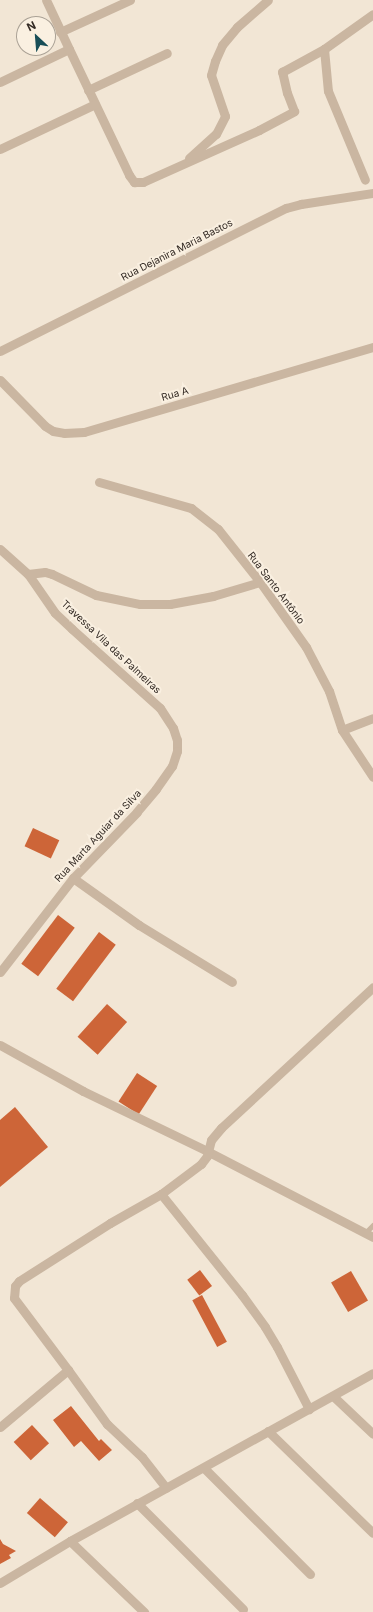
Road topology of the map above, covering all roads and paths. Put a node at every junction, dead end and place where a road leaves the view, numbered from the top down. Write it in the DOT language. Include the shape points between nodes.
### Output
graph roads {
  1 [pos="46,0"];
  2 [pos="130,0"];
  3 [pos="268,0"];
  4 [pos="373,14"];
  5 [pos="60,32"];
  6 [pos="68,49"];
  7 [pos="324,49"];
  8 [pos="167,53"];
  9 [pos="0,82"];
  10 [pos="88,90"];
  11 [pos="95,104"];
  12 [pos="0,149"];
  13 [pos="182,164"];
  14 [pos="365,180"];
  15 [pos="373,193"];
  16 [pos="373,347"];
  17 [pos="0,351"];
  18 [pos="0,380"];
  19 [pos="99,482"];
  20 [pos="0,549"];
  21 [pos="28,574"];
  22 [pos="260,582"];
  23 [pos="373,718"];
  24 [pos="342,730"];
  25 [pos="177,751"];
  26 [pos="373,777"];
  27 [pos="73,878"];
  28 [pos="0,972"];
  29 [pos="232,982"];
  30 [pos="373,986"];
  31 [pos="0,1045"];
  32 [pos="207,1151"];
  33 [pos="161,1194"];
  34 [pos="373,1225"];
  35 [pos="369,1235"];
  36 [pos="68,1370"];
  37 [pos="373,1373"];
  38 [pos="333,1396"];
  39 [pos="308,1409"];
  40 [pos="0,1427"];
  41 [pos="268,1431"];
  42 [pos="373,1434"];
  43 [pos="204,1468"];
  44 [pos="166,1488"];
  45 [pos="137,1503"];
  46 [pos="373,1533"];
  47 [pos="70,1541"];
  48 [pos="310,1574"];
  49 [pos="0,1583"];
  50 [pos="243,1609"];
  51 [pos="144,1612"];
  1 -- 5 [label="street"];
  2 -- 5 [label="street"];
  3 -- 13 [label="street" via="222,45 214,61 211,75 225,116 216,134"];
  4 -- 7 [label="street"];
  5 -- 6 [label="street"];
  6 -- 9 [label="street"];
  6 -- 10 [label="street"];
  7 -- 13 [label="street" via="282,72 294,110 259,130"];
  7 -- 14 [label="street" via="328,91"];
  8 -- 10 [label="street"];
  10 -- 11 [label="street"];
  11 -- 12 [label="street"];
  11 -- 13 [label="street" via="134,182 143,182"];
  15 -- 17 [label="street, Rua Dejanira Maria Bastos" via="286,208"];
  16 -- 18 [label="street, Rua A" via="77,432 53,431 45,426"];
  19 -- 22 [label="street, Rua Santo Antônio" via="191,508 218,529"];
  20 -- 21 [label="street, Travessa Vila das Palmeiras"];
  21 -- 22 [label="street" via="45,572 96,595 140,604 170,604 198,599"];
  21 -- 25 [label="street, Travessa Vila das Palmeiras" via="55,613 160,708 173,728"];
  22 -- 24 [label="street, Rua Santo Antônio" via="312,659 329,691"];
  23 -- 24 [label="street"];
  24 -- 26 [label="street, Rua Santo Antônio"];
  25 -- 27 [label="street, Rua Marta Aguiar da Silva" via="172,766 137,812"];
  27 -- 28 [label="street, Rua Marta Aguiar da Silva"];
  27 -- 29 [label="street" via="138,925"];
  30 -- 32 [label="street" via="222,1128 211,1140"];
  31 -- 32 [label="street" via="124,1113"];
  32 -- 33 [label="street" via="201,1164"];
  32 -- 35 [label="street"];
  33 -- 36 [label="street" via="110,1223 15,1286 14,1298"];
  33 -- 39 [label="street" via="265,1327 278,1347"];
  34 -- 35 [label="lane"];
  36 -- 40 [label="street"];
  36 -- 44 [label="street" via="107,1424 142,1457"];
  37 -- 38 [label="street"];
  38 -- 39 [label="street"];
  38 -- 42 [label="street"];
  39 -- 41 [label="street"];
  41 -- 43 [label="street"];
  41 -- 46 [label="street"];
  43 -- 44 [label="street"];
  43 -- 48 [label="street"];
  44 -- 45 [label="street"];
  45 -- 47 [label="street"];
  45 -- 50 [label="street"];
  47 -- 49 [label="street"];
  47 -- 51 [label="street"];
}
